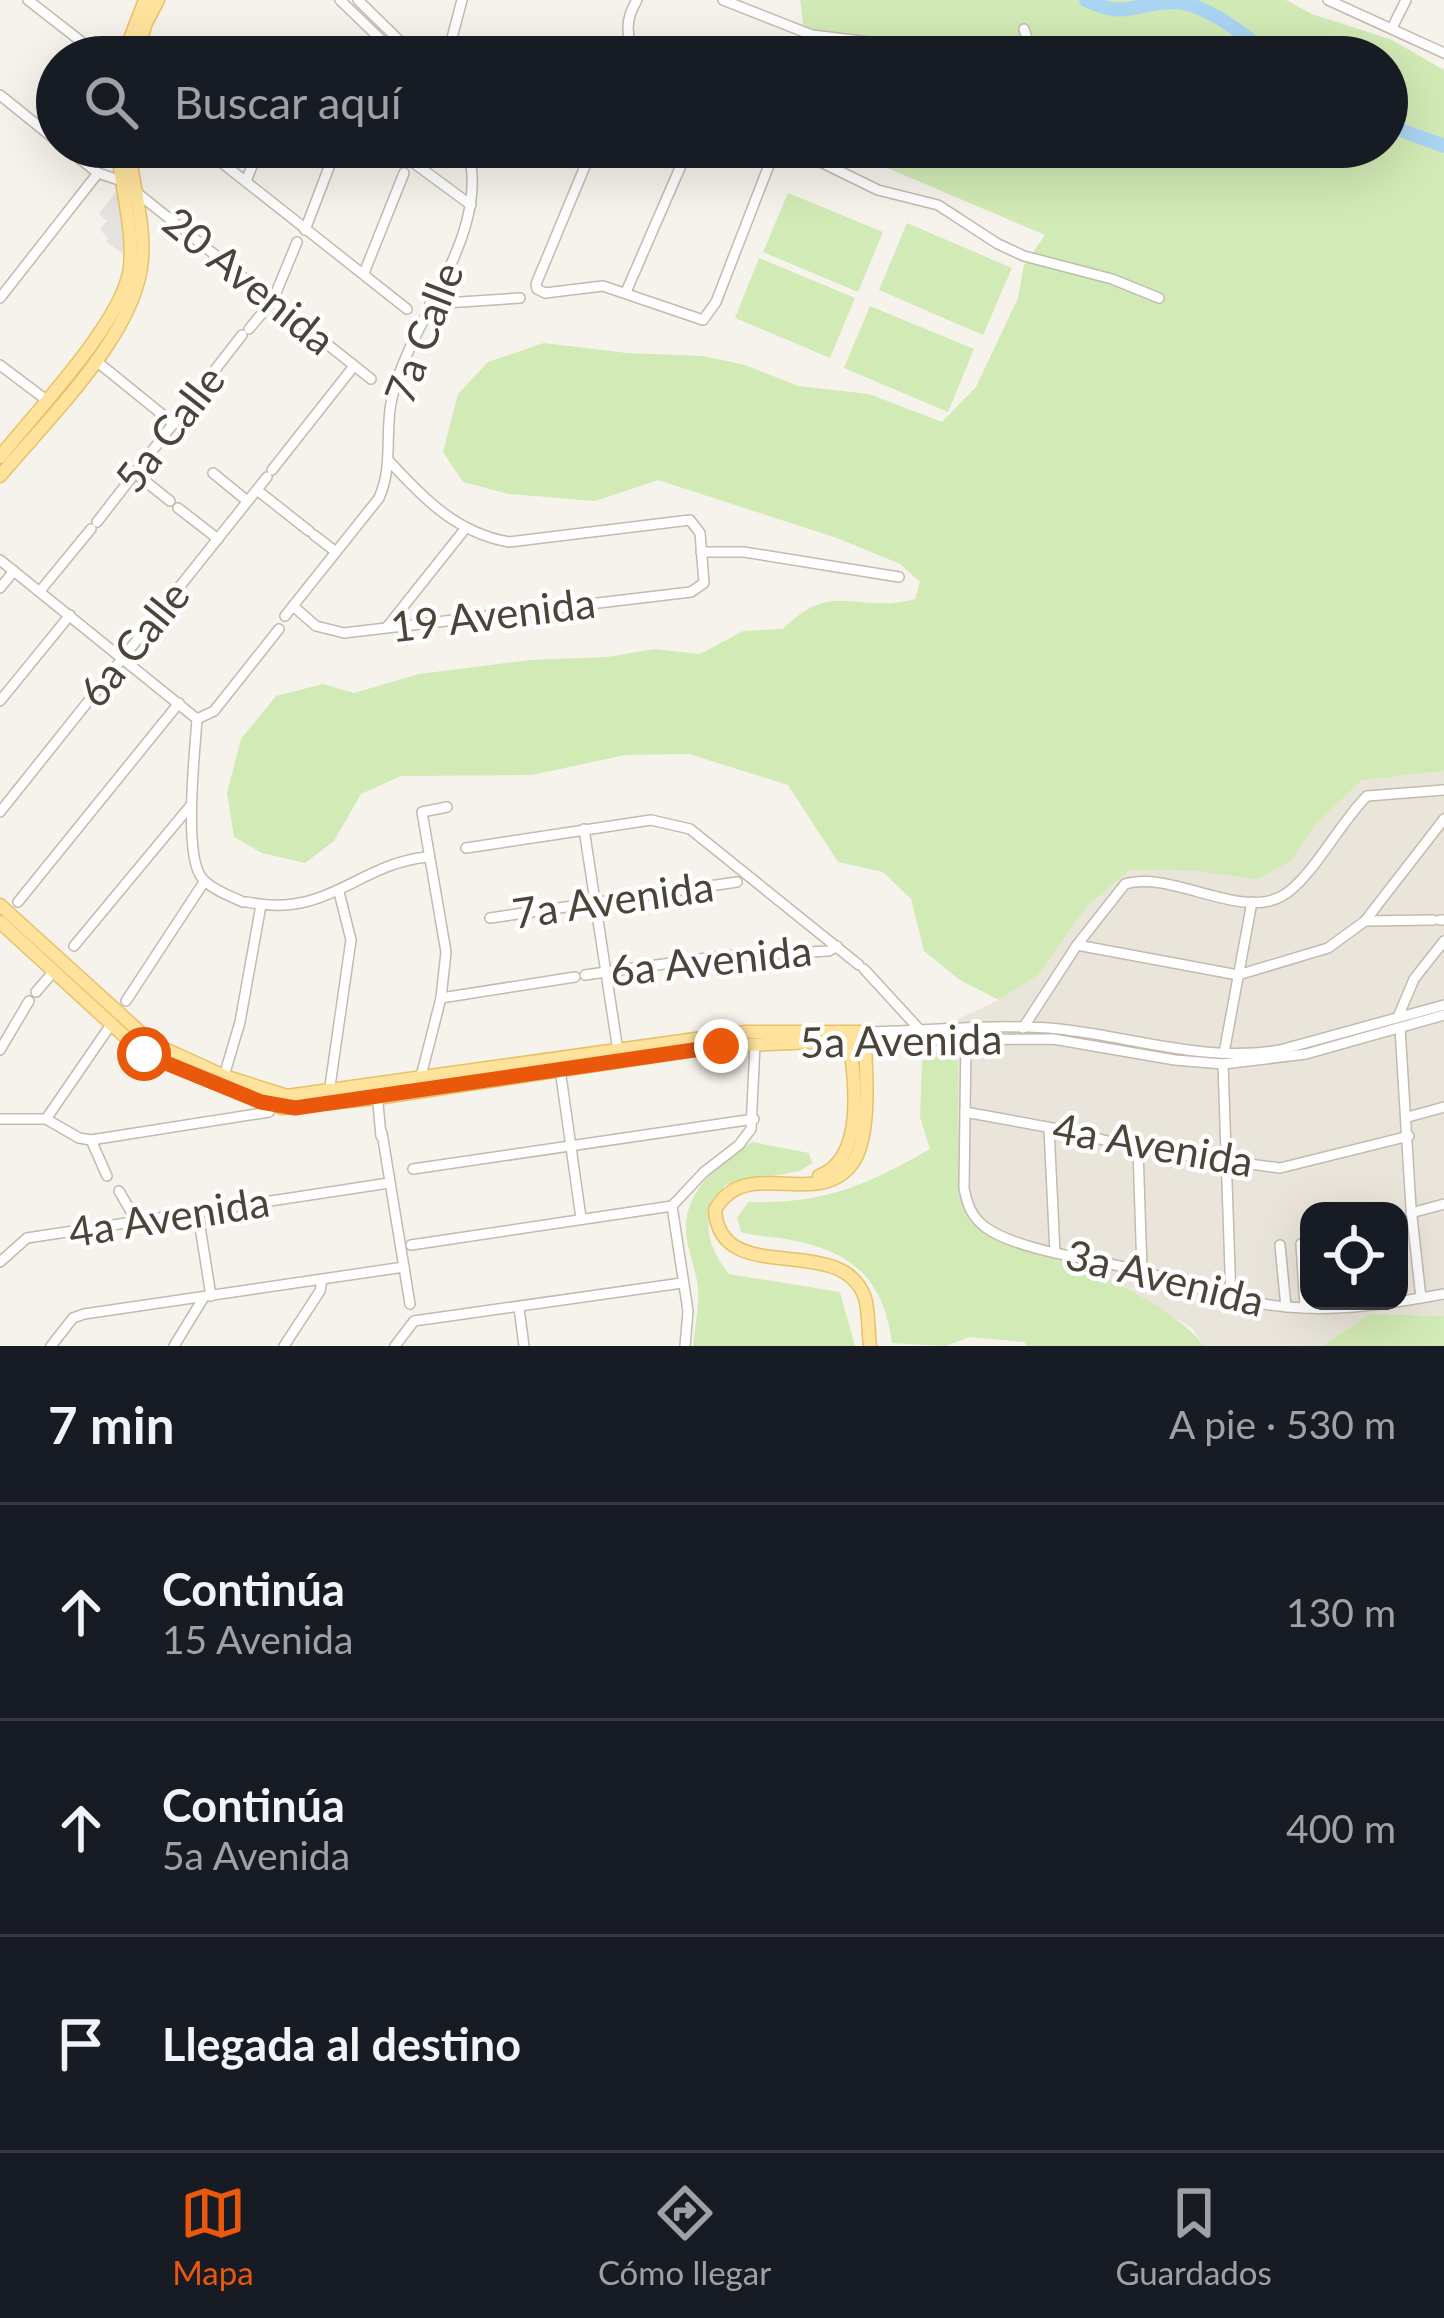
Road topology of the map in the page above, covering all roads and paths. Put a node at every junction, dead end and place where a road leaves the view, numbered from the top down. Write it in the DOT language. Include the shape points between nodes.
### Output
graph roads {
  1 [pos="28,0"];
  2 [pos="145,0"];
  3 [pos="158,0"];
  4 [pos="340,0"];
  5 [pos="358,0"];
  6 [pos="462,0"];
  7 [pos="637,0"];
  8 [pos="723,0"];
  9 [pos="1328,0"];
  10 [pos="1406,0"];
  11 [pos="1392,28"];
  12 [pos="1024,29"];
  13 [pos="74,36"];
  14 [pos="131,36"];
  15 [pos="142,36"];
  16 [pos="377,36"];
  17 [pos="395,36"];
  18 [pos="453,36"];
  19 [pos="628,36"];
  20 [pos="820,36"];
  21 [pos="1026,36"];
  22 [pos="1444,53"];
  23 [pos="0,95"];
  24 [pos="36,124"];
  25 [pos="92,168"];
  26 [pos="120,168"];
  27 [pos="132,168"];
  28 [pos="229,168"];
  29 [pos="251,168"];
  30 [pos="329,168"];
  31 [pos="421,168"];
  32 [pos="472,168"];
  33 [pos="584,168"];
  34 [pos="680,168"];
  35 [pos="768,168"];
  36 [pos="833,168"];
  37 [pos="98,173"];
  38 [pos="404,173"];
  39 [pos="121,180"];
  40 [pos="246,181"];
  41 [pos="135,191"];
  42 [pos="471,205"];
  43 [pos="305,230"];
  44 [pos="297,242"];
  45 [pos="364,273"];
  46 [pos="4,284"];
  47 [pos="626,292"];
  48 [pos="0,298"];
  49 [pos="520,298"];
  50 [pos="1159,298"];
  51 [pos="273,300"];
  52 [pos="430,304"];
  53 [pos="407,309"];
  54 [pos="95,360"];
  55 [pos="0,365"];
  56 [pos="354,366"];
  57 [pos="370,379"];
  58 [pos="45,399"];
  59 [pos="174,424"];
  60 [pos="0,457"];
  61 [pos="390,462"];
  62 [pos="135,473"];
  63 [pos="213,473"];
  64 [pos="0,476"];
  65 [pos="256,490"];
  66 [pos="246,500"];
  67 [pos="466,529"];
  68 [pos="218,539"];
  69 [pos="336,552"];
  70 [pos="701,552"];
  71 [pos="0,560"];
  72 [pos="14,571"];
  73 [pos="899,577"];
  74 [pos="0,588"];
  75 [pos="40,591"];
  76 [pos="293,606"];
  77 [pos="70,615"];
  78 [pos="285,616"];
  79 [pos="387,627"];
  80 [pos="279,629"];
  81 [pos="123,657"];
  82 [pos="0,701"];
  83 [pos="179,704"];
  84 [pos="197,719"];
  85 [pos="1444,790"];
  86 [pos="191,805"];
  87 [pos="447,807"];
  88 [pos="0,812"];
  89 [pos="1444,819"];
  90 [pos="584,830"];
  91 [pos="466,848"];
  92 [pos="427,857"];
  93 [pos="204,882"];
  94 [pos="737,882"];
  95 [pos="339,892"];
  96 [pos="595,901"];
  97 [pos="18,902"];
  98 [pos="1252,902"];
  99 [pos="0,905"];
  100 [pos="261,905"];
  101 [pos="490,918"];
  102 [pos="1439,920"];
  103 [pos="1365,921"];
  104 [pos="0,923"];
  105 [pos="1444,941"];
  106 [pos="1077,944"];
  107 [pos="74,946"];
  108 [pos="837,946"];
  109 [pos="53,971"];
  110 [pos="606,972"];
  111 [pos="1238,975"];
  112 [pos="441,998"];
  113 [pos="126,1001"];
  114 [pos="1441,1011"];
  115 [pos="1399,1023"];
  116 [pos="110,1026"];
  117 [pos="1023,1028"];
  118 [pos="920,1030"];
  119 [pos="848,1035"];
  120 [pos="864,1035"];
  121 [pos="1063,1035"];
  122 [pos="966,1038"];
  123 [pos="755,1044"];
  124 [pos="0,1050"];
  125 [pos="618,1051"];
  126 [pos="1224,1059"];
  127 [pos="559,1064"];
  128 [pos="224,1076"];
  129 [pos="420,1080"];
  130 [pos="377,1092"];
  131 [pos="329,1093"];
  132 [pos="279,1105"];
  133 [pos="1444,1107"];
  134 [pos="965,1112"];
  135 [pos="1408,1117"];
  136 [pos="0,1119"];
  137 [pos="46,1119"];
  138 [pos="754,1119"];
  139 [pos="1049,1128"];
  140 [pos="1409,1136"];
  141 [pos="88,1139"];
  142 [pos="570,1145"];
  143 [pos="1138,1149"];
  144 [pos="1225,1163"];
  145 [pos="107,1176"];
  146 [pos="389,1179"];
  147 [pos="794,1184"];
  148 [pos="119,1191"];
  149 [pos="1444,1204"];
  150 [pos="672,1206"];
  151 [pos="1412,1213"];
  152 [pos="198,1214"];
  153 [pos="581,1218"];
  154 [pos="136,1222"];
  155 [pos="1408,1236"];
  156 [pos="1414,1236"];
  157 [pos="411,1245"];
  158 [pos="1280,1245"];
  159 [pos="1055,1253"];
  160 [pos="0,1262"];
  161 [pos="404,1267"];
  162 [pos="1142,1271"];
  163 [pos="322,1280"];
  164 [pos="682,1283"];
  165 [pos="1444,1294"];
  166 [pos="208,1297"];
  167 [pos="1421,1298"];
  168 [pos="1408,1299"];
  169 [pos="1231,1300"];
  170 [pos="410,1304"];
  171 [pos="1286,1307"];
  172 [pos="519,1308"];
  173 [pos="1300,1308"];
  174 [pos="51,1346"];
  175 [pos="174,1346"];
  176 [pos="284,1346"];
  177 [pos="395,1346"];
  178 [pos="524,1346"];
  179 [pos="686,1346"];
  180 [pos="868,1346"];
  1 -- 13 [label="street"];
  2 -- 14 [label="main road"];
  3 -- 15 [label="main road"];
  4 -- 16 [label="street"];
  5 -- 17 [label="street"];
  6 -- 18 [label="street"];
  7 -- 19 [label="street"];
  8 -- 20 [label="street"];
  9 -- 11 [label="street"];
  10 -- 11 [label="street"];
  11 -- 22 [label="street"];
  12 -- 21 [label="street"];
  23 -- 24 [label="street"];
  25 -- 37 [label="street, 20 Avenida"];
  26 -- 39 [label="main road"];
  27 -- 41 [label="main road"];
  28 -- 40 [label="street"];
  29 -- 40 [label="street"];
  30 -- 43 [label="street"];
  31 -- 42 [label="street"];
  32 -- 42 [label="street, 7a Calle"];
  33 -- 47 [label="street" via="538,291"];
  34 -- 47 [label="street"];
  35 -- 47 [label="street" via="704,320"];
  36 -- 50 [label="street" via="938,205 1024,256"];
  37 -- 39 [label="street, 20 Avenida"];
  37 -- 46 [label="street"];
  38 -- 45 [label="street"];
  39 -- 41 [label="street, 20 Avenida"];
  39 -- 58 [label="main road" via="131,240 125,288"];
  40 -- 43 [label="street"];
  41 -- 51 [label="street, 20 Avenida"];
  41 -- 54 [label="main road" via="137,288"];
  42 -- 52 [label="street, 7a Calle"];
  43 -- 45 [label="street"];
  44 -- 51 [label="street, 5a Calle"];
  45 -- 53 [label="street"];
  46 -- 48 [label="street"];
  49 -- 52 [label="street"];
  51 -- 56 [label="street, 20 Avenida"];
  51 -- 59 [label="street, 5a Calle"];
  52 -- 61 [label="street, 7a Calle" via="392,394"];
  54 -- 59 [label="street"];
  54 -- 64 [label="main road"];
  55 -- 58 [label="street"];
  56 -- 57 [label="street, 20 Avenida"];
  56 -- 65 [label="street, 6a Calle"];
  58 -- 60 [label="main road"];
  59 -- 62 [label="street, 5a Calle"];
  61 -- 67 [label="street"];
  61 -- 69 [label="street, 7a Calle" via="379,498"];
  62 -- 68 [label="street"];
  62 -- 75 [label="street, 5a Calle"];
  63 -- 66 [label="street"];
  65 -- 66 [label="street, 6a Calle"];
  65 -- 69 [label="street"];
  66 -- 68 [label="street, 6a Calle"];
  67 -- 70 [label="street" via="509,542 685,519 695,523"];
  67 -- 79 [label="street"];
  68 -- 81 [label="street, 6a Calle"];
  69 -- 76 [label="street, 7a Calle"];
  70 -- 73 [label="street"];
  70 -- 79 [label="street, 19 Avenida" via="700,588"];
  71 -- 72 [label="street"];
  72 -- 74 [label="street"];
  72 -- 75 [label="street"];
  75 -- 77 [label="street"];
  76 -- 78 [label="street, 7a Calle"];
  76 -- 79 [label="street, 19 Avenida" via="327,631"];
  77 -- 81 [label="street"];
  77 -- 82 [label="street"];
  80 -- 84 [label="street" via="211,714"];
  81 -- 83 [label="street"];
  81 -- 88 [label="street, 6a Calle"];
  83 -- 84 [label="street"];
  83 -- 97 [label="street"];
  84 -- 86 [label="street"];
  85 -- 98 [label="street" via="1367,796 1286,895"];
  86 -- 93 [label="street"];
  86 -- 107 [label="street"];
  87 -- 92 [label="street" via="422,812"];
  89 -- 103 [label="street"];
  90 -- 91 [label="street"];
  90 -- 96 [label="street"];
  90 -- 108 [label="street" via="651,820 691,829"];
  92 -- 95 [label="street" via="394,863"];
  92 -- 112 [label="street" via="444,923"];
  93 -- 100 [label="street"];
  93 -- 113 [label="street"];
  94 -- 96 [label="street, 7a Avenida"];
  95 -- 100 [label="street"];
  95 -- 131 [label="street" via="352,940"];
  96 -- 101 [label="street, 7a Avenida"];
  96 -- 110 [label="street"];
  98 -- 106 [label="street" via="1153,882 1124,884"];
  98 -- 111 [label="street"];
  99 -- 128 [label="main road" via="152,1043"];
  100 -- 128 [label="street"];
  102 -- 103 [label="street"];
  103 -- 111 [label="street" via="1328,948"];
  104 -- 109 [label="main road"];
  105 -- 115 [label="street" via="1414,980"];
  106 -- 111 [label="street"];
  106 -- 117 [label="street"];
  108 -- 110 [label="street, 6a Avenida"];
  108 -- 118 [label="street"];
  109 -- 116 [label="main road"];
  109 -- 124 [label="street"];
  110 -- 112 [label="street, 6a Avenida"];
  110 -- 125 [label="street"];
  111 -- 126 [label="street"];
  112 -- 129 [label="street"];
  114 -- 115 [label="street, 5a Avenida"];
  115 -- 126 [label="street, 5a Avenida" via="1271,1056"];
  115 -- 135 [label="street"];
  116 -- 132 [label="main road" via="172,1068"];
  116 -- 137 [label="street"];
  117 -- 118 [label="street, 5a Avenida"];
  117 -- 121 [label="street, 5a Avenida"];
  118 -- 120 [label="street, 5a Avenida"];
  119 -- 120 [label="main road, 5a Avenida"];
  119 -- 123 [label="main road, 5a Avenida"];
  119 -- 125 [label="main road, 5a Avenida" via="746,1032"];
  119 -- 147 [label="main road" via="848,1156"];
  120 -- 122 [label="street, 5a Avenida"];
  120 -- 147 [label="main road" via="866,1105 856,1158 823,1182"];
  121 -- 122 [label="street, 5a Avenida"];
  121 -- 126 [label="street, 5a Avenida"];
  122 -- 134 [label="street"];
  123 -- 127 [label="main road, 5a Avenida"];
  123 -- 138 [label="street"];
  125 -- 127 [label="main road, 5a Avenida"];
  126 -- 144 [label="street"];
  127 -- 129 [label="main road, 5a Avenida"];
  127 -- 130 [label="main road, 5a Avenida"];
  127 -- 142 [label="street"];
  128 -- 132 [label="main road"];
  129 -- 130 [label="main road, 5a Avenida"];
  130 -- 131 [label="main road, 5a Avenida"];
  130 -- 132 [label="main road, 5a Avenida"];
  130 -- 146 [label="street"];
  131 -- 132 [label="main road, 5a Avenida"];
  132 -- 141 [label="street"];
  133 -- 135 [label="street"];
  134 -- 139 [label="street, 4a Avenida"];
  134 -- 159 [label="street, 3a Avenida" via="969,1210 986,1228"];
  135 -- 140 [label="street"];
  136 -- 137 [label="street"];
  137 -- 141 [label="street"];
  138 -- 142 [label="street, 4a Avenida"];
  138 -- 150 [label="street" via="739,1145"];
  139 -- 143 [label="street, 4a Avenida"];
  139 -- 159 [label="street"];
  140 -- 144 [label="street, 4a Avenida" via="1280,1168"];
  140 -- 151 [label="street"];
  141 -- 145 [label="street"];
  142 -- 146 [label="street, 4a Avenida"];
  142 -- 153 [label="street"];
  143 -- 144 [label="street, 4a Avenida"];
  143 -- 162 [label="street"];
  144 -- 169 [label="street"];
  146 -- 152 [label="street, 4a Avenida"];
  146 -- 161 [label="street"];
  147 -- 180 [label="main road" via="737,1185 724,1193 715,1210 722,1239 736,1250 834,1267 853,1280 864,1297"];
  148 -- 154 [label="street"];
  149 -- 151 [label="street"];
  150 -- 153 [label="street"];
  150 -- 164 [label="street"];
  151 -- 156 [label="street"];
  152 -- 154 [label="street, 4a Avenida"];
  152 -- 166 [label="street"];
  153 -- 157 [label="street"];
  154 -- 160 [label="street, 4a Avenida" via="20,1241"];
  155 -- 156 [label="street"];
  156 -- 167 [label="street"];
  158 -- 171 [label="street"];
  159 -- 162 [label="street, 3a Avenida"];
  161 -- 163 [label="street"];
  161 -- 170 [label="street"];
  162 -- 169 [label="street, 3a Avenida"];
  163 -- 166 [label="street"];
  163 -- 176 [label="street"];
  164 -- 172 [label="street"];
  164 -- 179 [label="street"];
  165 -- 167 [label="street, 3a Avenida"];
  166 -- 174 [label="street" via="73,1318"];
  166 -- 175 [label="street"];
  167 -- 168 [label="street, 3a Avenida"];
  169 -- 171 [label="street, 3a Avenida"];
  171 -- 173 [label="street, 3a Avenida"];
  172 -- 177 [label="street" via="414,1322"];
  172 -- 178 [label="street"];
}
